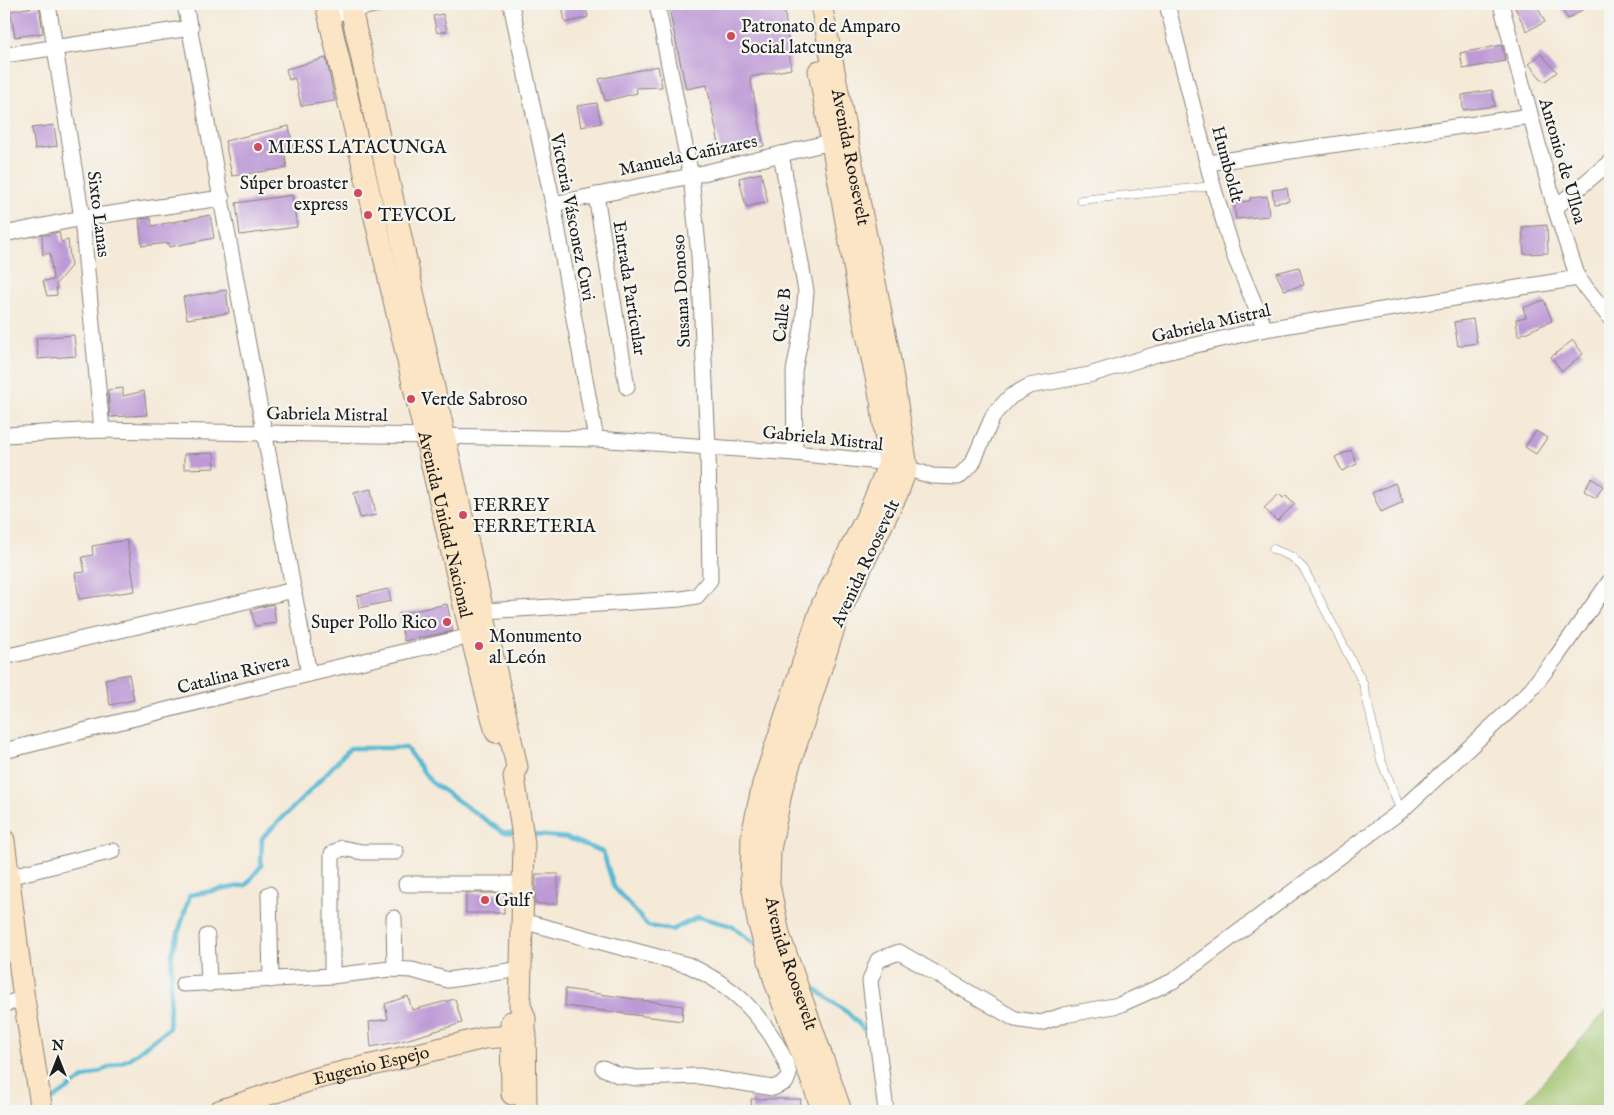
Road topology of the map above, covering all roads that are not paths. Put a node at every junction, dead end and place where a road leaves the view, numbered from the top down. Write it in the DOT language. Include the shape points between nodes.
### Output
graph roads {
  1 [pos="48,4"];
  2 [pos="185,4"];
  3 [pos="379,4"];
  4 [pos="510,4"];
  5 [pos="657,4"];
  6 [pos="808,4"];
  7 [pos="821,4"];
  8 [pos="1167,4"];
  9 [pos="1501,4"];
  10 [pos="351,7"];
  11 [pos="328,9"];
  12 [pos="191,28"];
  13 [pos="56,47"];
  14 [pos="4,56"];
  15 [pos="1530,116"];
  16 [pos="831,142"];
  17 [pos="781,154"];
  18 [pos="1610,162"];
  19 [pos="1208,163"];
  20 [pos="691,176"];
  21 [pos="1213,186"];
  22 [pos="596,195"];
  23 [pos="222,198"];
  24 [pos="1081,200"];
  25 [pos="553,204"];
  26 [pos="1555,208"];
  27 [pos="82,218"];
  28 [pos="4,234"];
  29 [pos="1578,278"];
  30 [pos="1610,318"];
  31 [pos="1265,329"];
  32 [pos="628,387"];
  33 [pos="102,430"];
  34 [pos="265,432"];
  35 [pos="4,435"];
  36 [pos="436,435"];
  37 [pos="596,438"];
  38 [pos="708,446"];
  39 [pos="795,453"];
  40 [pos="898,465"];
  41 [pos="1273,549"];
  42 [pos="1610,581"];
  43 [pos="294,590"];
  44 [pos="484,611"];
  45 [pos="471,636"];
  46 [pos="4,657"];
  47 [pos="309,674"];
  48 [pos="4,751"];
  49 [pos="514,777"];
  50 [pos="1401,811"];
  51 [pos="4,840"];
  52 [pos="113,851"];
  53 [pos="396,852"];
  54 [pos="523,876"];
  55 [pos="6,877"];
  56 [pos="406,884"];
  57 [pos="270,894"];
  58 [pos="394,918"];
  59 [pos="522,921"];
  60 [pos="207,936"];
  61 [pos="395,969"];
  62 [pos="521,969"];
  63 [pos="332,976"];
  64 [pos="271,980"];
  65 [pos="183,984"];
  66 [pos="209,984"];
  67 [pos="18,1004"];
  68 [pos="518,1035"];
  69 [pos="603,1068"];
  70 [pos="42,1111"];
  71 [pos="219,1111"];
  72 [pos="512,1111"];
  73 [pos="526,1111"];
  74 [pos="823,1111"];
  75 [pos="841,1111"];
  76 [pos="886,1111"];
  1 -- 13 [label="street, Sixto Lanas"];
  2 -- 12 [label="street"];
  3 -- 10 [label="street"];
  4 -- 25 [label="street, Victoria Vásconez Cuvi"];
  5 -- 20 [label="street, Susana Donoso"];
  6 -- 16 [label="street, Avenida Roosevelt"];
  7 -- 40 [label="street, Avenida Roosevelt" via="893,373"];
  8 -- 19 [label="street, Humboldt"];
  9 -- 15 [label="street, Antonio de Ulloa"];
  10 -- 11 [label="street"];
  10 -- 36 [label="street, Avenida Unidad Nacional"];
  11 -- 36 [label="street, Avenida Unidad Nacional"];
  12 -- 13 [label="street"];
  12 -- 23 [label="street"];
  13 -- 14 [label="street"];
  13 -- 27 [label="street, Sixto Lanas"];
  15 -- 19 [label="street"];
  15 -- 26 [label="street, Antonio de Ulloa"];
  16 -- 17 [label="street, Manuela Cañizares"];
  16 -- 40 [label="street, Avenida Roosevelt" via="882,401"];
  17 -- 20 [label="street, Manuela Cañizares"];
  17 -- 39 [label="street, Calle B" via="806,291 794,371"];
  18 -- 26 [label="street"];
  19 -- 21 [label="street, Humboldt"];
  20 -- 22 [label="street, Manuela Cañizares"];
  20 -- 38 [label="street, Susana Donoso" via="699,256"];
  21 -- 24 [label="lane"];
  21 -- 31 [label="street, Humboldt" via="1234,256"];
  22 -- 25 [label="street, Manuela Cañizares"];
  22 -- 32 [label="street, Entrada Particular"];
  23 -- 27 [label="street"];
  23 -- 34 [label="street"];
  25 -- 37 [label="street, Victoria Vásconez Cuvi"];
  26 -- 29 [label="street, Antonio de Ulloa"];
  27 -- 28 [label="street"];
  27 -- 33 [label="street, Sixto Lanas"];
  29 -- 30 [label="street, Antonio de Ulloa"];
  29 -- 31 [label="street, Gabriela Mistral"];
  31 -- 40 [label="street, Gabriela Mistral" via="1157,354 1089,375 1029,386 1010,397 994,414 972,464 958,477 932,476"];
  33 -- 34 [label="street, Gabriela Mistral"];
  33 -- 35 [label="street, Gabriela Mistral"];
  34 -- 36 [label="street, Gabriela Mistral"];
  34 -- 43 [label="street"];
  36 -- 37 [label="street, Gabriela Mistral"];
  36 -- 44 [label="street, Avenida Unidad Nacional"];
  36 -- 45 [label="street, Avenida Unidad Nacional"];
  37 -- 38 [label="street, Gabriela Mistral"];
  38 -- 39 [label="street, Gabriela Mistral"];
  38 -- 44 [label="street, Susana Donoso" via="710,580 697,596"];
  39 -- 40 [label="street, Gabriela Mistral"];
  40 -- 74 [label="street, Avenida Roosevelt" via="870,510 822,605 763,784 752,835 751,877 758,921 774,982"];
  40 -- 75 [label="street, Avenida Roosevelt" via="897,494 840,613 782,788 770,850 769,884 779,934"];
  41 -- 50 [label="lane" via="1292,557 1304,569 1357,669 1368,697 1381,760"];
  42 -- 50 [label="street" via="1528,693"];
  43 -- 46 [label="street"];
  43 -- 47 [label="street"];
  44 -- 49 [label="street, Avenida Unidad Nacional" via="517,767"];
  45 -- 47 [label="street, Catalina Rivera"];
  45 -- 49 [label="street, Avenida Unidad Nacional" via="506,770"];
  47 -- 48 [label="street, Catalina Rivera"];
  49 -- 54 [label="street, Avenida Unidad Nacional" via="523,822"];
  50 -- 76 [label="street" via="1173,981 1119,1005 1064,1015 1041,1023 1016,1019 899,952 878,960 870,981"];
  51 -- 55 [label="street"];
  52 -- 55 [label="street"];
  53 -- 63 [label="street" via="362,852 342,848 332,854"];
  54 -- 56 [label="street"];
  54 -- 59 [label="street, Avenida Unidad Nacional"];
  55 -- 67 [label="street"];
  57 -- 64 [label="street"];
  58 -- 61 [label="street"];
  59 -- 62 [label="street, Avenida Unidad Nacional"];
  59 -- 69 [label="street" via="688,965 708,974 734,991 755,1012 777,1044 788,1074 786,1082 773,1088 699,1076 637,1078"];
  60 -- 66 [label="street"];
  61 -- 62 [label="street" via="448,980"];
  61 -- 63 [label="street"];
  62 -- 68 [label="street, Avenida Unidad Nacional" via="520,1004 511,1018"];
  63 -- 64 [label="street"];
  64 -- 66 [label="street"];
  65 -- 66 [label="street"];
  67 -- 70 [label="street"];
  68 -- 71 [label="street, Eugenio Espejo" via="484,1038 314,1079"];
  68 -- 72 [label="street, Avenida Unidad Nacional"];
  68 -- 73 [label="street, Avenida Unidad Nacional"];
}
